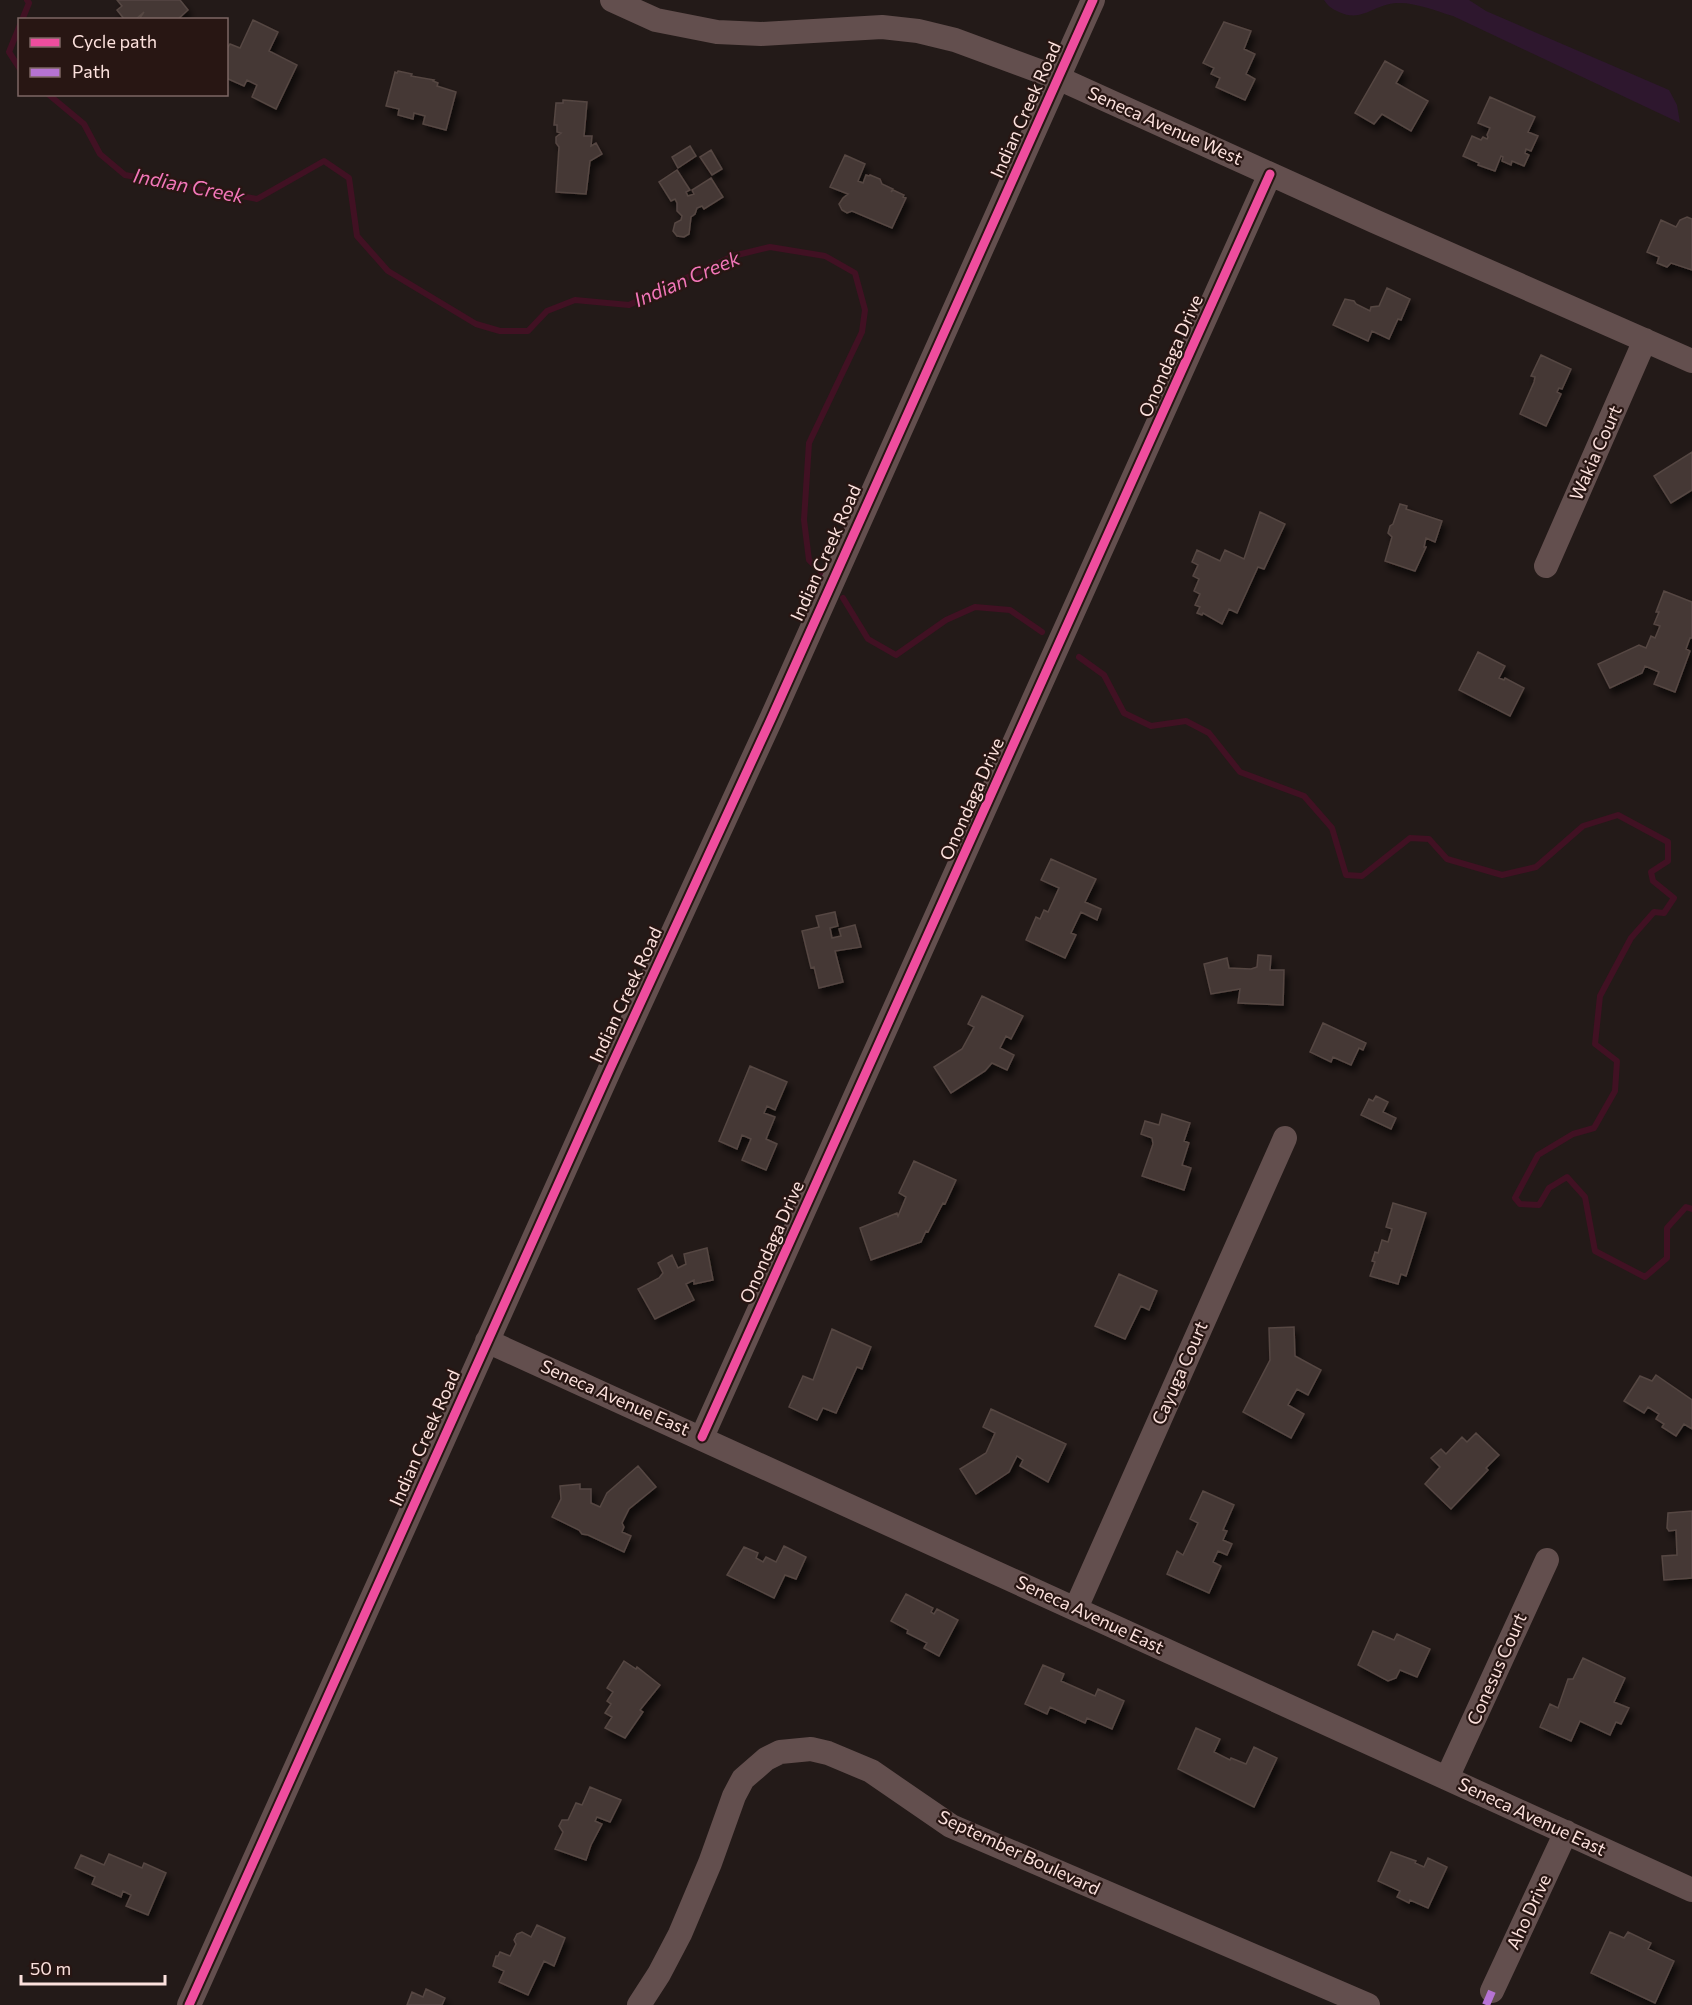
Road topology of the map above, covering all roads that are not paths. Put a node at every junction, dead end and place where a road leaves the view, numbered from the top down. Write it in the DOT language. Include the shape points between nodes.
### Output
graph roads {
  1 [pos="612,0"];
  2 [pos="1093,0"];
  3 [pos="1058,78"];
  4 [pos="1270,174"];
  5 [pos="1645,340"];
  6 [pos="1692,361"];
  7 [pos="1546,566"];
  8 [pos="1285,1138"];
  9 [pos="488,1341"];
  10 [pos="702,1437"];
  11 [pos="1547,1560"];
  12 [pos="1076,1608"];
  13 [pos="1447,1778"];
  14 [pos="1566,1832"];
  15 [pos="1692,1890"];
  16 [pos="1492,1991"];
  17 [pos="189,2005"];
  18 [pos="639,2005"];
  19 [pos="1368,2005"];
  1 -- 3 [label="street, Seneca Avenue West" via="656,20 717,32 761,34 882,27 918,31 955,40"];
  2 -- 3 [label="street, Indian Creek Road"];
  3 -- 4 [label="street, Seneca Avenue West"];
  3 -- 9 [label="street, Indian Creek Road"];
  4 -- 5 [label="street, Seneca Avenue West"];
  4 -- 10 [label="street, Onondaga Drive"];
  5 -- 6 [label="street, Seneca Avenue West"];
  5 -- 7 [label="street, Wakia Court"];
  8 -- 12 [label="street, Cayuga Court"];
  9 -- 10 [label="street, Seneca Avenue East"];
  9 -- 17 [label="street, Indian Creek Road"];
  10 -- 12 [label="street, Seneca Avenue East"];
  11 -- 13 [label="street, Conesus Court"];
  12 -- 13 [label="street, Seneca Avenue East"];
  13 -- 14 [label="street, Seneca Avenue East"];
  14 -- 15 [label="street, Seneca Avenue East"];
  14 -- 16 [label="street, Aho Drive"];
  18 -- 19 [label="street, September Boulevard" via="680,1934 743,1779 780,1752 811,1749 871,1771 951,1826"];
}
